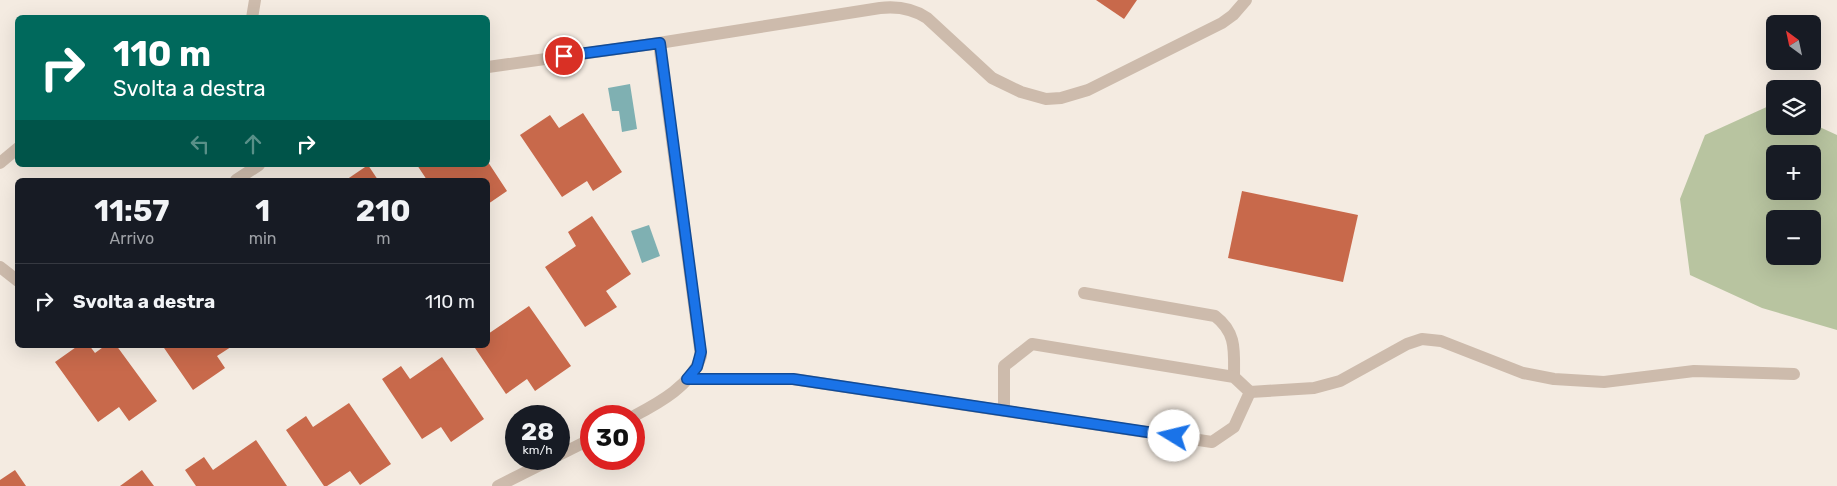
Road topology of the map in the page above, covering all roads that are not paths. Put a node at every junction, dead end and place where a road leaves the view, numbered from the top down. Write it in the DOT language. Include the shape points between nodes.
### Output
graph roads {
  1 [pos="255,0"];
  2 [pos="1246,0"];
  3 [pos="252,15"];
  4 [pos="660,43"];
  5 [pos="490,67"];
  6 [pos="15,150"];
  7 [pos="0,163"];
  8 [pos="256,167"];
  9 [pos="239,178"];
  10 [pos="0,267"];
  11 [pos="15,279"];
  12 [pos="1084,293"];
  13 [pos="1794,374"];
  14 [pos="1234,377"];
  15 [pos="687,379"];
  16 [pos="1250,392"];
  17 [pos="645,409"];
  18 [pos="1004,411"];
  19 [pos="530,470"];
  20 [pos="498,486"];
  1 -- 3 [label="street"];
  2 -- 4 [label="street" via="1222,23 1088,90 1053,99 1021,92 992,78 927,18 902,8 880,8"];
  4 -- 5 [label="street"];
  4 -- 15 [label="street" via="701,352 697,367"];
  6 -- 7 [label="street"];
  8 -- 9 [label="street"];
  10 -- 11 [label="street"];
  12 -- 14 [label="street" via="1215,316 1224,323 1234,344"];
  13 -- 16 [label="street" via="1694,372 1604,382 1554,379 1523,374 1441,341 1422,339 1340,381 1314,388"];
  14 -- 16 [label="street"];
  14 -- 18 [label="street" via="1032,344 1004,366"];
  15 -- 17 [label="street"];
  15 -- 18 [label="street" via="793,379"];
  16 -- 18 [label="street" via="1234,427 1212,442"];
  19 -- 20 [label="street"];
}
